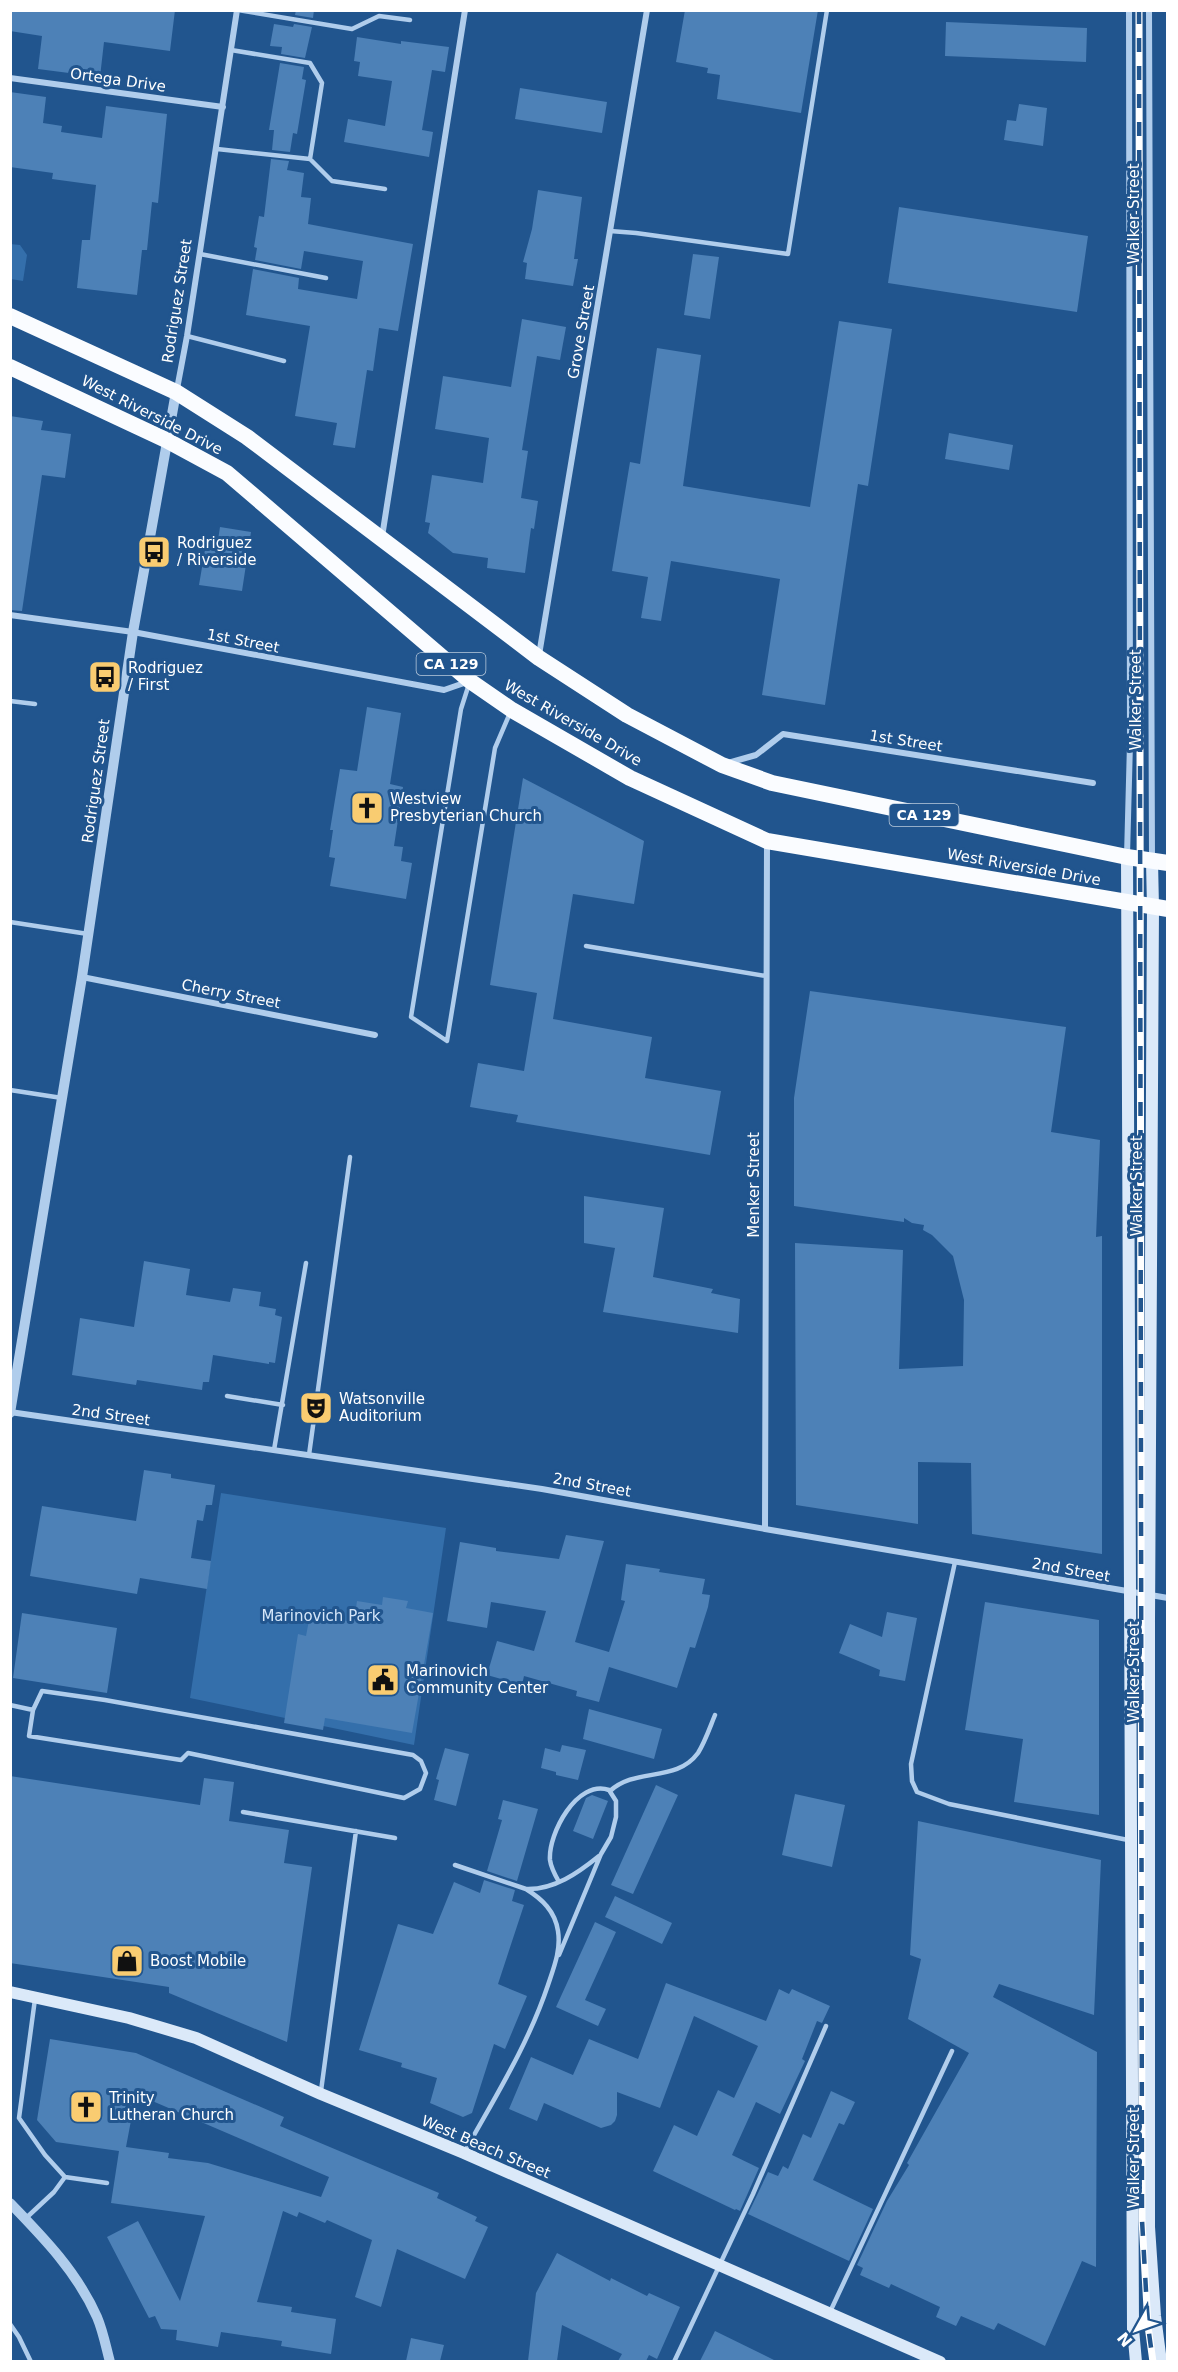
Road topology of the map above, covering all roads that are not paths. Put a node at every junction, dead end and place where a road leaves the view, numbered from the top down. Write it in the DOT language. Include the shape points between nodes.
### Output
graph roads {
  1 [pos="238,10"];
  2 [pos="465,10"];
  3 [pos="647,10"];
  4 [pos="827,10"];
  5 [pos="1129,10"];
  6 [pos="1149,10"];
  7 [pos="410,20"];
  8 [pos="231,50"];
  9 [pos="10,78"];
  10 [pos="223,106"];
  11 [pos="217,149"];
  12 [pos="310,159"];
  13 [pos="385,189"];
  14 [pos="610,231"];
  15 [pos="200,254"];
  16 [pos="326,278"];
  17 [pos="10,316"];
  18 [pos="187,336"];
  19 [pos="284,362"];
  20 [pos="10,366"];
  21 [pos="176,392"];
  22 [pos="166,440"];
  23 [pos="381,540"];
  24 [pos="10,615"];
  25 [pos="133,632"];
  26 [pos="539,658"];
  27 [pos="470,681"];
  28 [pos="10,701"];
  29 [pos="35,704"];
  30 [pos="512,710"];
  31 [pos="722,765"];
  32 [pos="1093,783"];
  33 [pos="767,841"];
  34 [pos="1127,857"];
  35 [pos="1160,862"];
  36 [pos="1127,903"];
  37 [pos="1160,908"];
  38 [pos="10,922"];
  39 [pos="88,934"];
  40 [pos="586,946"];
  41 [pos="766,976"];
  42 [pos="82,977"];
  43 [pos="375,1035"];
  44 [pos="10,1090"];
  45 [pos="62,1098"];
  46 [pos="350,1156"];
  47 [pos="306,1263"];
  48 [pos="227,1396"];
  49 [pos="283,1405"];
  50 [pos="11,1413"];
  51 [pos="274,1450"];
  52 [pos="309,1455"];
  53 [pos="765,1529"];
  54 [pos="955,1562"];
  55 [pos="1130,1592"];
  56 [pos="1150,1596"];
  57 [pos="1167,1598"];
  58 [pos="10,1705"];
  59 [pos="33,1710"];
  60 [pos="715,1715"];
  61 [pos="610,1791"];
  62 [pos="243,1812"];
  63 [pos="356,1831"];
  64 [pos="395,1838"];
  65 [pos="1131,1840"];
  66 [pos="601,1854"];
  67 [pos="455,1865"];
  68 [pos="559,1881"];
  69 [pos="526,1889"];
  70 [pos="554,1969"];
  71 [pos="10,1992"];
  72 [pos="35,1997"];
  73 [pos="826,2026"];
  74 [pos="952,2051"];
  75 [pos="321,2094"];
  76 [pos="464,2153"];
  77 [pos="65,2177"];
  78 [pos="107,2183"];
  79 [pos="10,2203"];
  80 [pos="25,2218"];
  81 [pos="720,2265"];
  82 [pos="830,2312"];
  83 [pos="10,2324"];
  84 [pos="31,2361"];
  85 [pos="110,2361"];
  86 [pos="674,2361"];
  87 [pos="940,2361"];
  88 [pos="1136,2361"];
  89 [pos="1161,2361"];
  1 -- 7 [label="lane" via="352,29 379,16"];
  1 -- 8 [label="street, Rodriguez Street"];
  2 -- 23 [label="street"];
  3 -- 14 [label="street, Grove Street"];
  4 -- 14 [label="lane" via="788,254"];
  5 -- 34 [label="street, Walker Street"];
  6 -- 35 [label="street, Walker Street"];
  8 -- 10 [label="street, Rodriguez Street"];
  8 -- 12 [label="lane" via="310,63 322,83"];
  9 -- 10 [label="street, Ortega Drive"];
  10 -- 11 [label="street, Rodriguez Street"];
  11 -- 12 [label="lane"];
  11 -- 15 [label="street, Rodriguez Street"];
  12 -- 13 [label="lane" via="332,181"];
  14 -- 26 [label="street, Grove Street"];
  15 -- 16 [label="lane"];
  15 -- 18 [label="street, Rodriguez Street"];
  17 -- 21 [label="highway, West Riverside Drive / CA 129"];
  18 -- 19 [label="lane"];
  18 -- 21 [label="street, Rodriguez Street"];
  20 -- 22 [label="highway, West Riverside Drive / CA 129"];
  21 -- 22 [label="street, Rodriguez Street"];
  21 -- 23 [label="highway, West Riverside Drive / CA 129" via="247,437"];
  22 -- 25 [label="street, Rodriguez Street"];
  22 -- 27 [label="highway, West Riverside Drive / CA 129" via="226,473"];
  23 -- 26 [label="highway, West Riverside Drive / CA 129"];
  24 -- 25 [label="street, 1st Street"];
  25 -- 27 [label="street, 1st Street" via="444,690"];
  25 -- 39 [label="street, Rodriguez Street"];
  26 -- 31 [label="highway, West Riverside Drive / CA 129" via="627,715"];
  27 -- 30 [label="highway, West Riverside Drive / CA 129"];
  27 -- 30 [label="lane" via="461,709 411,1017 447,1041 495,748"];
  28 -- 29 [label="lane"];
  30 -- 33 [label="highway, West Riverside Drive / CA 129" via="630,778"];
  31 -- 32 [label="street, 1st Street" via="756,755 783,734"];
  31 -- 34 [label="highway, West Riverside Drive / CA 129" via="772,783"];
  33 -- 36 [label="highway, West Riverside Drive / CA 129"];
  33 -- 41 [label="street, Menker Street"];
  34 -- 35 [label="highway, West Riverside Drive / CA 129"];
  34 -- 36 [label="main road, Walker Street"];
  35 -- 37 [label="main road, Walker Street"];
  36 -- 37 [label="highway, West Riverside Drive / CA 129"];
  36 -- 55 [label="main road, Walker Street"];
  37 -- 56 [label="main road, Walker Street"];
  38 -- 39 [label="lane"];
  39 -- 42 [label="street, Rodriguez Street"];
  40 -- 41 [label="lane"];
  41 -- 53 [label="street, Menker Street"];
  42 -- 43 [label="street, Cherry Street"];
  42 -- 45 [label="street, Rodriguez Street"];
  44 -- 45 [label="lane"];
  45 -- 50 [label="street, Rodriguez Street"];
  46 -- 52 [label="lane"];
  47 -- 49 [label="lane"];
  48 -- 49 [label="lane"];
  49 -- 51 [label="lane"];
  50 -- 51 [label="street, 2nd Street"];
  51 -- 52 [label="street, 2nd Street"];
  52 -- 53 [label="street, 2nd Street" via="543,1488"];
  53 -- 54 [label="street, 2nd Street"];
  54 -- 55 [label="street, 2nd Street"];
  54 -- 65 [label="lane" via="911,1764 916,1791 949,1804"];
  55 -- 56 [label="street, 2nd Street"];
  55 -- 65 [label="main road, Walker Street"];
  56 -- 57 [label="street, 2nd Street"];
  56 -- 89 [label="main road, Walker Street" via="1149,2227"];
  58 -- 59 [label="lane"];
  59 -- 59 [label="lane" via="29,1736 182,1760 188,1753 404,1798 420,1789 426,1773 413,1755 105,1700 42,1691"];
  60 -- 61 [label="lane" via="702,1746 689,1762 670,1772 631,1778"];
  61 -- 66 [label="lane" via="616,1801 616,1817"];
  61 -- 68 [label="lane" via="589,1791 564,1815 550,1854"];
  62 -- 63 [label="lane"];
  63 -- 64 [label="lane"];
  63 -- 75 [label="lane"];
  65 -- 88 [label="main road, Walker Street"];
  66 -- 68 [label="lane"];
  66 -- 70 [label="lane"];
  67 -- 69 [label="lane"];
  68 -- 69 [label="lane"];
  69 -- 70 [label="lane" via="548,1906 556,1923 558,1948"];
  70 -- 76 [label="lane" via="527,2040"];
  71 -- 72 [label="main road, West Beach Street"];
  72 -- 75 [label="main road, West Beach Street" via="161,2026"];
  72 -- 77 [label="lane" via="19,2118"];
  73 -- 81 [label="lane"];
  74 -- 82 [label="lane"];
  75 -- 76 [label="main road, West Beach Street"];
  76 -- 81 [label="main road, West Beach Street"];
  77 -- 78 [label="lane"];
  77 -- 80 [label="lane"];
  79 -- 80 [label="street"];
  80 -- 85 [label="street" via="77,2280 98,2318"];
  81 -- 82 [label="main road, West Beach Street"];
  81 -- 86 [label="lane"];
  82 -- 87 [label="main road, West Beach Street"];
  83 -- 84 [label="lane"];
}
